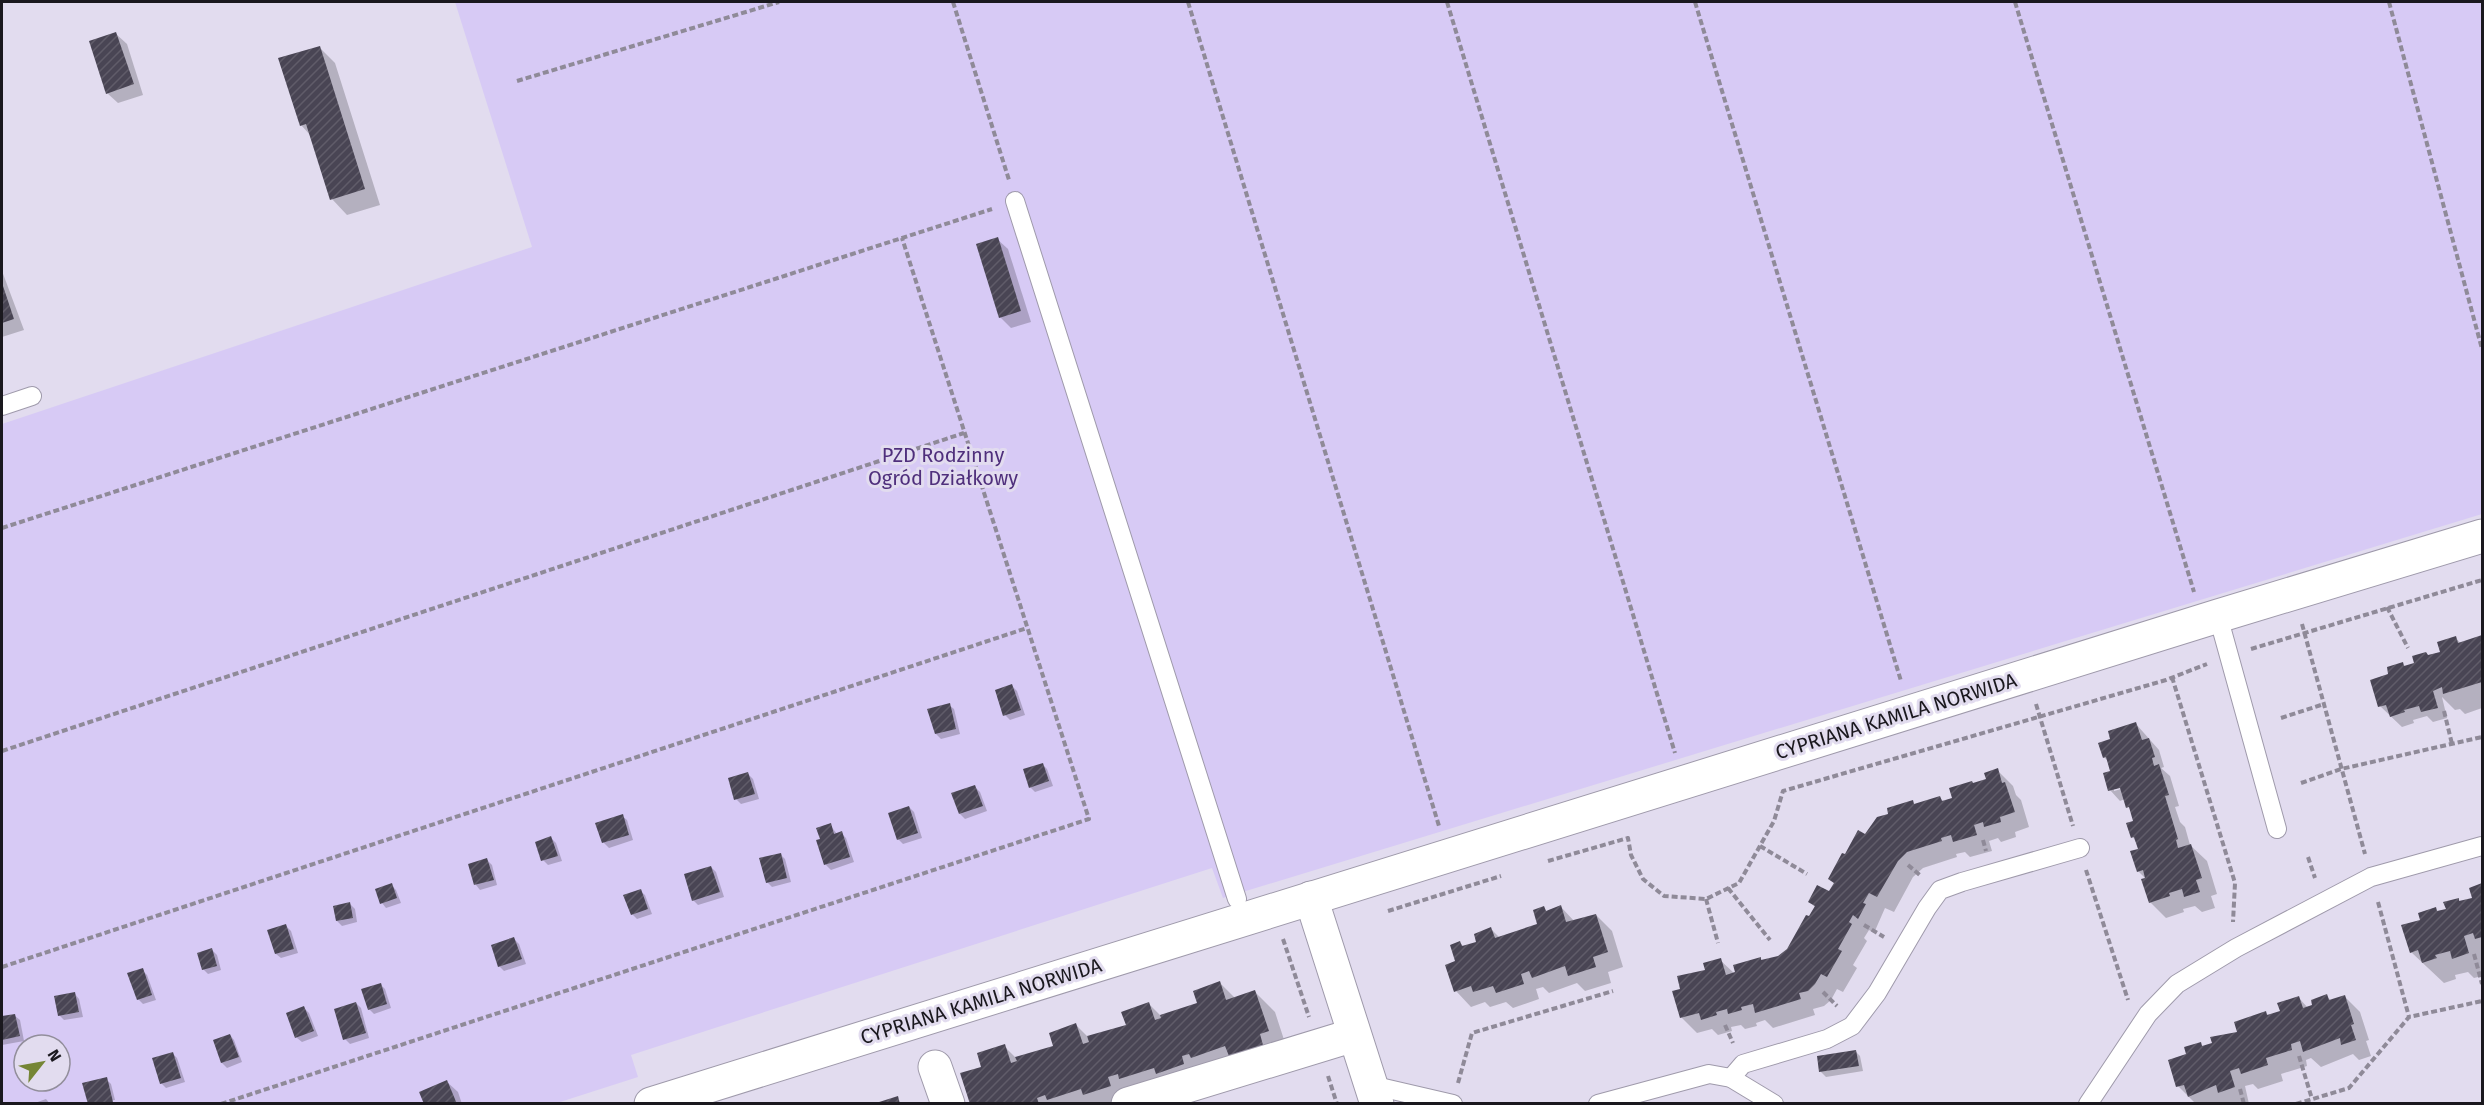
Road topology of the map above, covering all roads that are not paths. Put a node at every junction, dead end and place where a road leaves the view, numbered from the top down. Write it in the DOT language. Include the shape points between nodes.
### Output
graph roads {
  1 [pos="1015,201"];
  2 [pos="32,396"];
  3 [pos="2,406"];
  4 [pos="2482,536"];
  5 [pos="2210,618"];
  6 [pos="2277,829"];
  7 [pos="2482,846"];
  8 [pos="2080,848"];
  9 [pos="1311,898"];
  10 [pos="1237,899"];
  11 [pos="1354,1035"];
  12 [pos="935,1067"];
  13 [pos="1731,1078"];
  14 [pos="1374,1094"];
  15 [pos="1453,1103"];
  16 [pos="651,1104"];
  17 [pos="948,1104"];
  18 [pos="1128,1104"];
  19 [pos="1598,1104"];
  20 [pos="1774,1104"];
  21 [pos="2088,1104"];
  1 -- 10 [label="lane"];
  2 -- 3 [label="lane"];
  4 -- 5 [label="street, CYPRIANA KAMILA NORWIDA"];
  5 -- 6 [label="lane" via="2229,656"];
  5 -- 9 [label="street, CYPRIANA KAMILA NORWIDA"];
  7 -- 21 [label="lane" via="2371,877 2176,984 2156,1006"];
  8 -- 13 [label="lane" via="1940,890 1877,993 1852,1026 1827,1039 1743,1064"];
  9 -- 11 [label="street"];
  9 -- 16 [label="street, CYPRIANA KAMILA NORWIDA"];
  11 -- 14 [label="street"];
  11 -- 18 [label="street"];
  12 -- 17 [label="street"];
  13 -- 19 [label="lane" via="1709,1074"];
  13 -- 20 [label="lane"];
  14 -- 15 [label="lane"];
}
